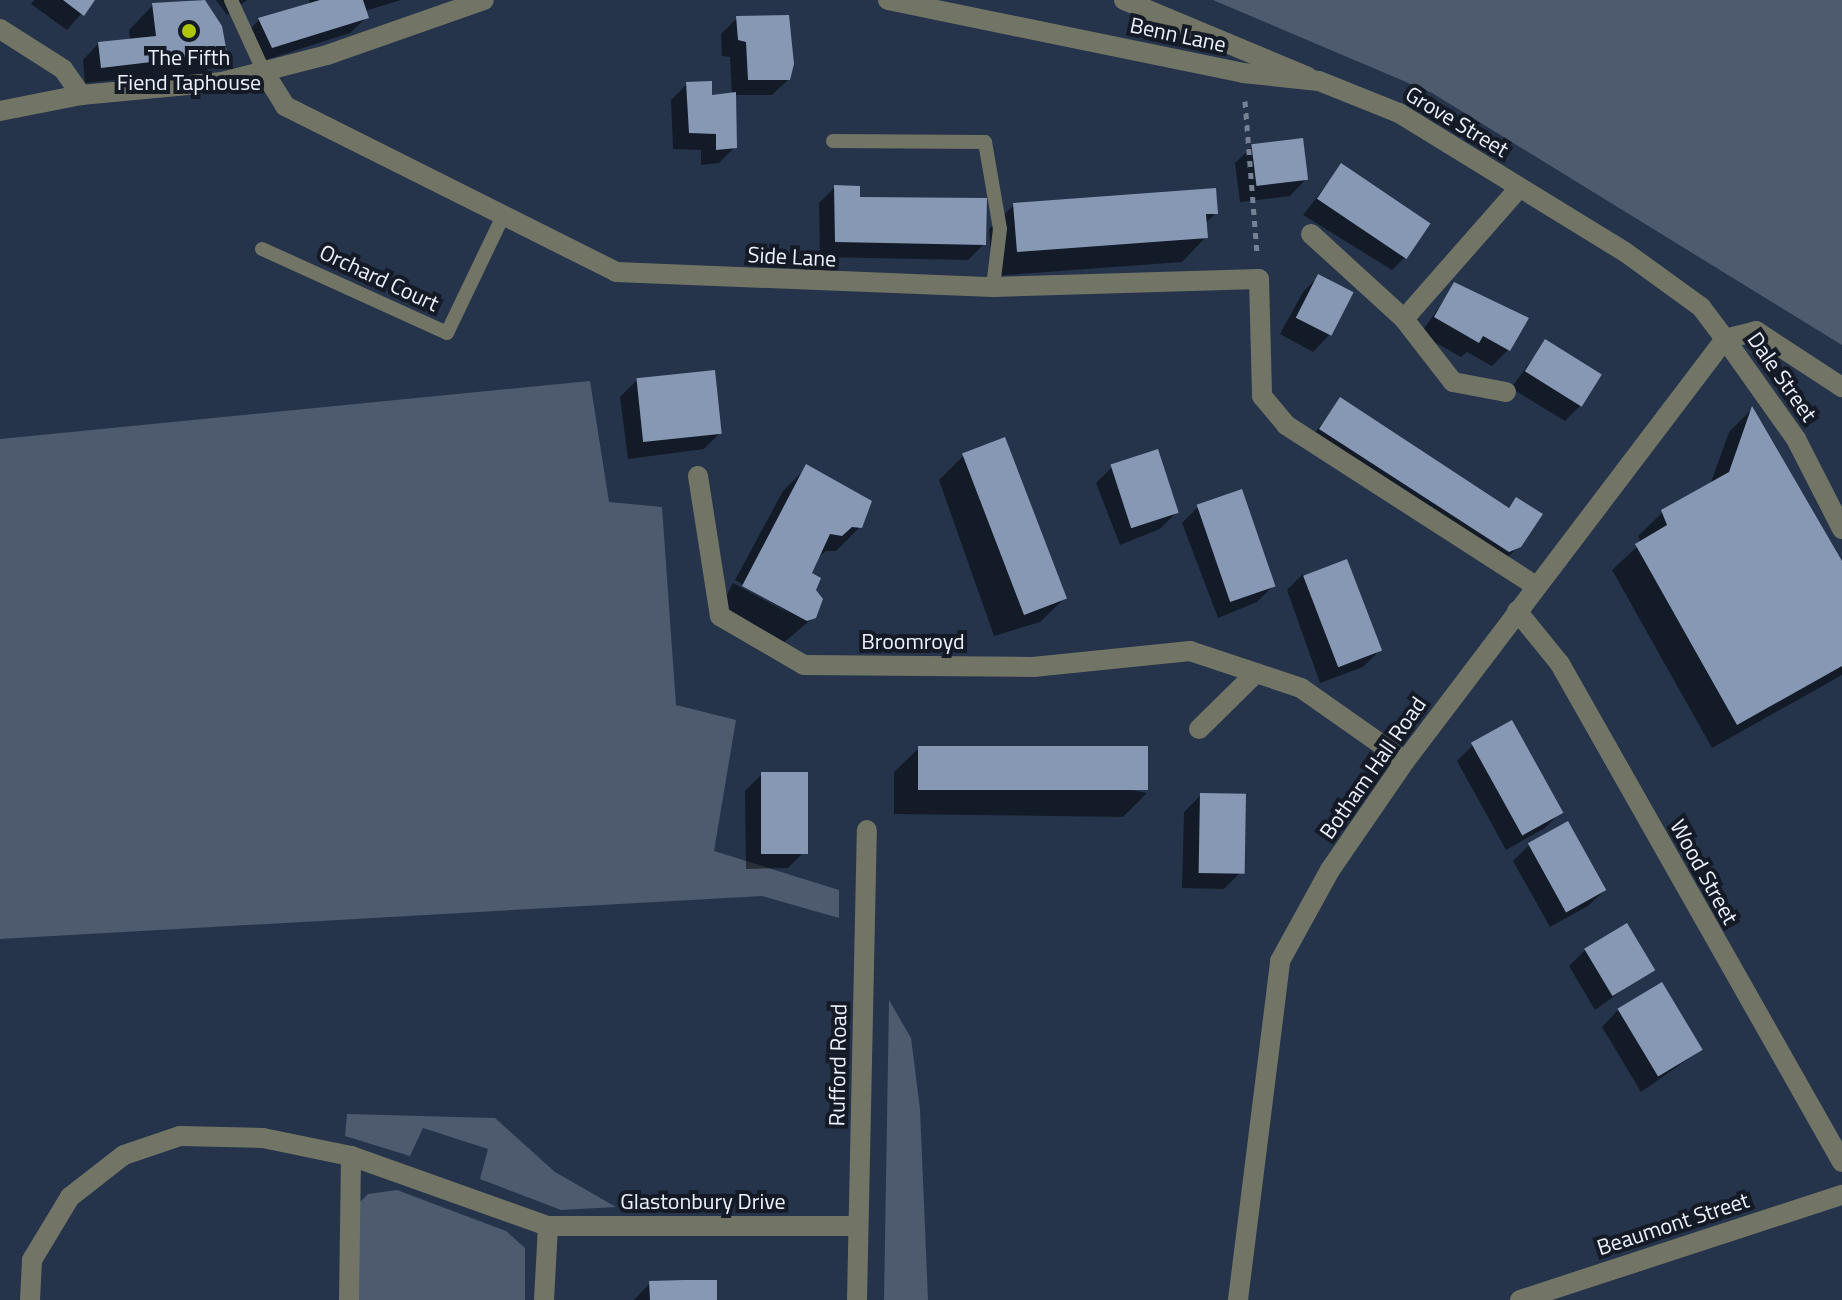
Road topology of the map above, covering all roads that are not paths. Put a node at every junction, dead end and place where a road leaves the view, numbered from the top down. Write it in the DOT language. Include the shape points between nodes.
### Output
graph roads {
  1 [pos="231,0"];
  2 [pos="484,0"];
  3 [pos="888,0"];
  4 [pos="1124,0"];
  5 [pos="0,29"];
  6 [pos="264,72"];
  7 [pos="1319,81"];
  8 [pos="81,95"];
  9 [pos="0,111"];
  10 [pos="833,141"];
  11 [pos="1519,188"];
  12 [pos="503,216"];
  13 [pos="1311,234"];
  14 [pos="262,249"];
  15 [pos="993,287"];
  16 [pos="1404,319"];
  17 [pos="1725,339"];
  18 [pos="1842,387"];
  19 [pos="1506,392"];
  20 [pos="698,476"];
  21 [pos="1842,529"];
  22 [pos="1536,586"];
  23 [pos="1517,611"];
  24 [pos="1256,673"];
  25 [pos="1199,729"];
  26 [pos="1405,761"];
  27 [pos="867,830"];
  28 [pos="351,1156"];
  29 [pos="1842,1162"];
  30 [pos="1842,1195"];
  31 [pos="548,1226"];
  32 [pos="858,1226"];
  33 [pos="30,1300"];
  34 [pos="349,1300"];
  35 [pos="544,1300"];
  36 [pos="857,1300"];
  37 [pos="1238,1300"];
  38 [pos="1520,1300"];
  1 -- 6 [label="lane"];
  2 -- 6 [label="street"];
  3 -- 7 [label="street, Benn Lane" via="1243,73"];
  4 -- 7 [label="street, Grove Street"];
  5 -- 8 [label="street" via="63,69"];
  6 -- 8 [label="street" via="222,82"];
  6 -- 12 [label="street, Side Lane" via="285,106"];
  7 -- 11 [label="street, Grove Street" via="1399,113"];
  8 -- 9 [label="street"];
  10 -- 15 [label="lane" via="985,142 1000,229"];
  11 -- 16 [label="street"];
  11 -- 17 [label="street, Grove Street" via="1625,252 1701,307"];
  12 -- 14 [label="lane, Orchard Court" via="447,333"];
  12 -- 15 [label="street, Side Lane" via="616,272"];
  13 -- 16 [label="street"];
  15 -- 22 [label="street, Side Lane" via="1259,279 1262,396 1286,425"];
  16 -- 19 [label="street" via="1453,382"];
  17 -- 18 [label="street" via="1756,331"];
  17 -- 21 [label="street, Dale Street" via="1796,439"];
  17 -- 22 [label="street, Botham Hall Road"];
  20 -- 24 [label="street, Broomroyd" via="720,616 804,665 1033,667 1190,651"];
  22 -- 23 [label="street, Botham Hall Road"];
  23 -- 26 [label="street, Botham Hall Road"];
  23 -- 29 [label="street, Wood Street" via="1560,664"];
  24 -- 25 [label="street"];
  24 -- 26 [label="street, Broomroyd" via="1301,688"];
  26 -- 37 [label="street, Botham Hall Road" via="1330,870 1280,961"];
  27 -- 32 [label="street, Rufford Road"];
  28 -- 31 [label="street, Glastonbury Drive"];
  28 -- 33 [label="street, Glastonbury Drive" via="263,1138 180,1136 124,1155 70,1197 32,1260"];
  28 -- 34 [label="street"];
  30 -- 38 [label="street, Beaumont Street"];
  31 -- 32 [label="street, Glastonbury Drive"];
  31 -- 35 [label="street"];
  32 -- 36 [label="street, Rufford Road"];
}
